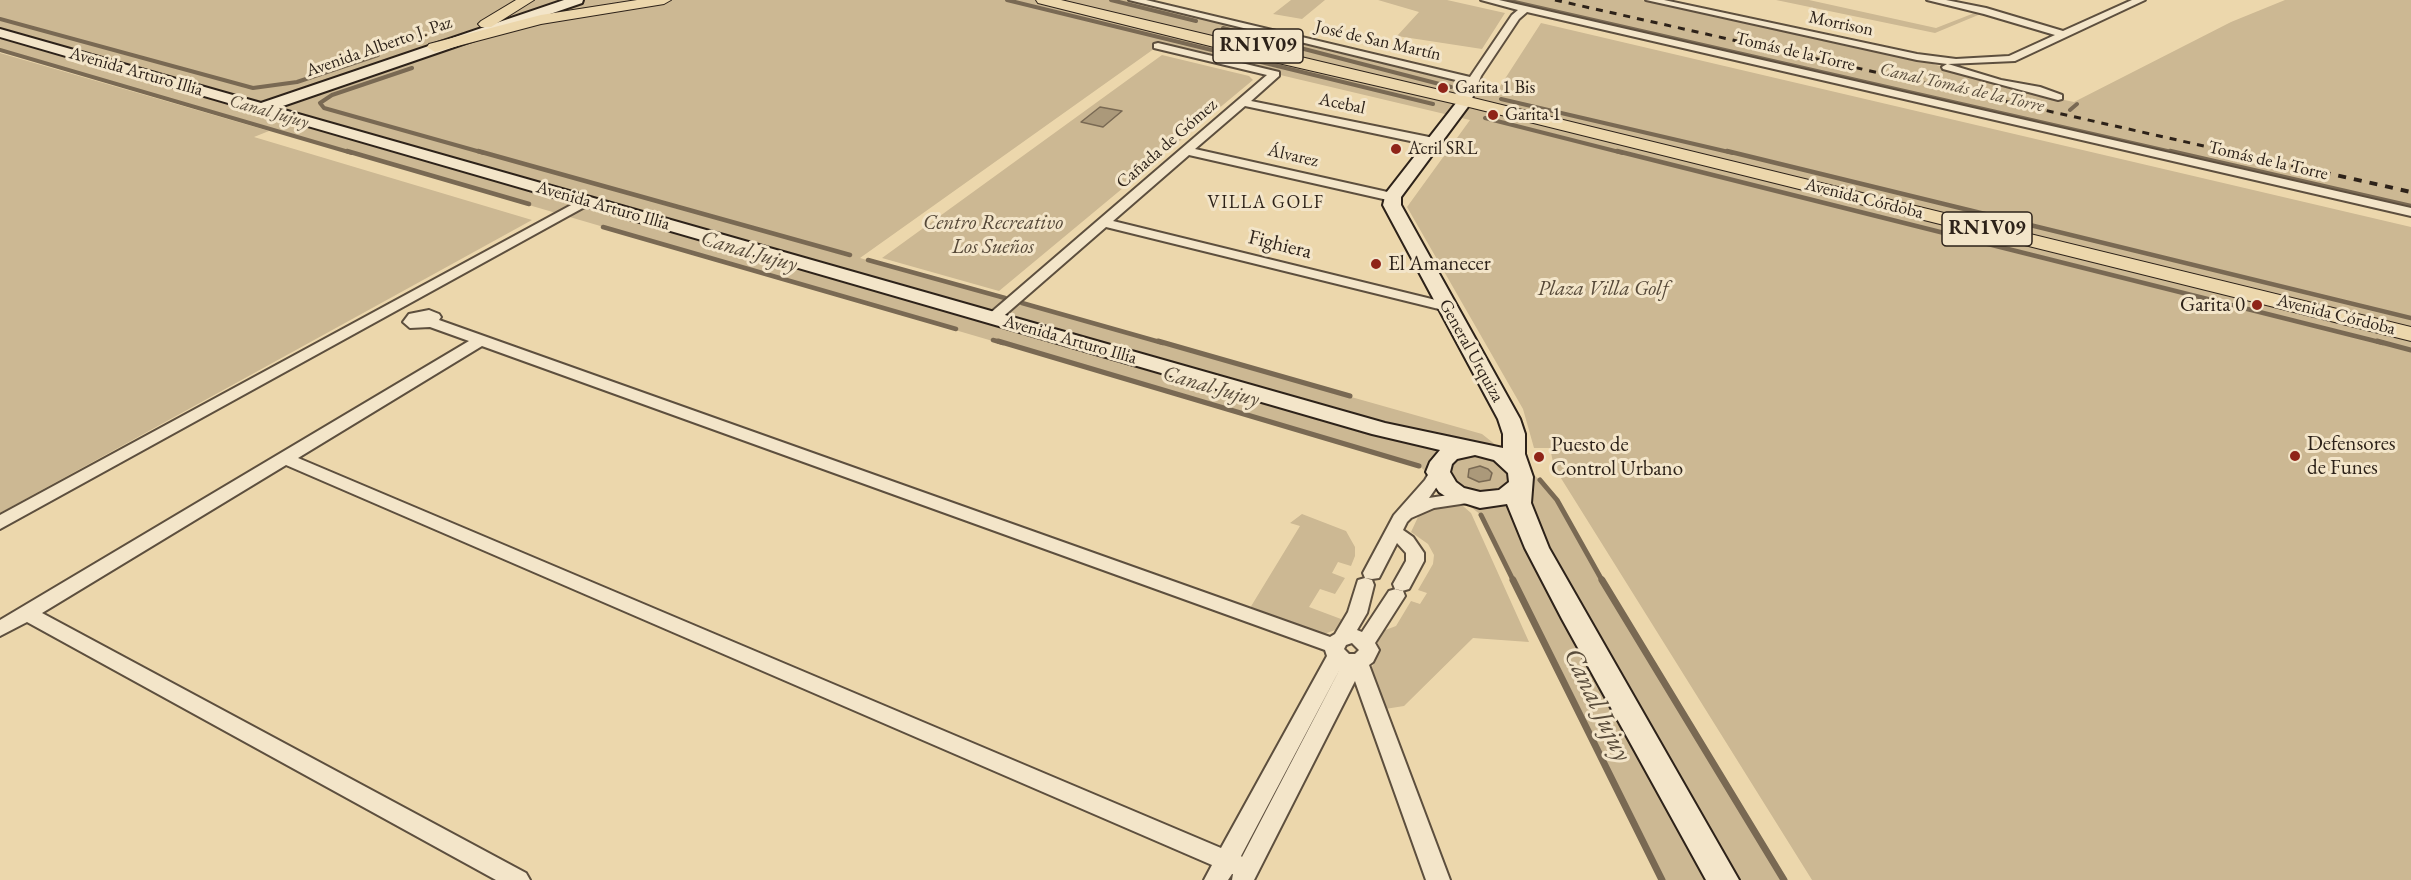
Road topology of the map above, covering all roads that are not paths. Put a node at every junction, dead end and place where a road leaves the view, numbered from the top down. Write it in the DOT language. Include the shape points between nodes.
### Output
graph roads {
  1 [pos="527,0"];
  2 [pos="577,0"];
  3 [pos="664,0"];
  4 [pos="1043,0"];
  5 [pos="1070,0"];
  6 [pos="1134,0"];
  7 [pos="1486,0"];
  8 [pos="1652,0"];
  9 [pos="1932,0"];
  10 [pos="2140,0"];
  11 [pos="1526,9"];
  12 [pos="0,33"];
  13 [pos="2065,35"];
  14 [pos="1158,46"];
  15 [pos="435,47"];
  16 [pos="1959,67"];
  17 [pos="1474,81"];
  18 [pos="330,85"];
  19 [pos="1422,90"];
  20 [pos="215,94"];
  21 [pos="2070,99"];
  22 [pos="1465,100"];
  23 [pos="1242,102"];
  24 [pos="262,108"];
  25 [pos="303,120"];
  26 [pos="1434,142"];
  27 [pos="1187,151"];
  28 [pos="1392,197"];
  29 [pos="586,201"];
  30 [pos="2411,212"];
  31 [pos="1104,223"];
  32 [pos="1447,307"];
  33 [pos="993,318"];
  34 [pos="430,322"];
  35 [pos="2411,334"];
  36 [pos="481,340"];
  37 [pos="1509,423"];
  38 [pos="1380,429"];
  39 [pos="1471,448"];
  40 [pos="284,458"];
  41 [pos="1438,469"];
  42 [pos="1519,478"];
  43 [pos="1474,499"];
  44 [pos="0,524"];
  45 [pos="1397,525"];
  46 [pos="1537,548"];
  47 [pos="1366,587"];
  48 [pos="1394,597"];
  49 [pos="26,613"];
  50 [pos="0,629"];
  51 [pos="1348,651"];
  52 [pos="1226,861"];
  53 [pos="1245,875"];
  54 [pos="518,880"];
  55 [pos="1216,880"];
  56 [pos="1438,880"];
  57 [pos="1723,880"];
  1 -- 15 [label="main road"];
  2 -- 15 [label="main road, Avenida Alberto J. Paz"];
  3 -- 15 [label="main road" via="551,18"];
  4 -- 19 [label="main road, Avenida Córdoba / RN1V09"];
  5 -- 19 [label="main road, Avenida Córdoba / RN1V09"];
  6 -- 17 [label="street, José de San Martín"];
  7 -- 11 [label="street, Tomás de la Torre"];
  8 -- 16 [label="street, Morrison"];
  9 -- 13 [label="street" via="1986,11"];
  10 -- 13 [label="street, Morrison"];
  11 -- 17 [label="street" via="1515,17"];
  11 -- 30 [label="street, Tomás de la Torre"];
  12 -- 20 [label="main road, Avenida Arturo Illia"];
  13 -- 16 [label="street, Morrison" via="2011,59"];
  14 -- 23 [label="street, Cañada de Gómez" via="1275,74"];
  15 -- 18 [label="main road, Avenida Alberto J. Paz"];
  16 -- 21 [label="street, Morrison" via="2008,85"];
  17 -- 22 [label="street"];
  18 -- 20 [label="main road" via="263,94"];
  18 -- 24 [label="main road, Avenida Alberto J. Paz"];
  18 -- 25 [label="main road" via="304,101"];
  19 -- 22 [label="main road, Avenida Córdoba / RN1V09"];
  20 -- 24 [label="main road, Avenida Arturo Illia"];
  22 -- 26 [label="main road"];
  22 -- 35 [label="main road, Avenida Córdoba / RN1V09"];
  23 -- 26 [label="street, Acebal"];
  23 -- 27 [label="street, Cañada de Gómez"];
  24 -- 25 [label="main road, Avenida Arturo Illia"];
  25 -- 29 [label="main road, Avenida Arturo Illia"];
  26 -- 28 [label="main road"];
  27 -- 28 [label="street, Álvarez"];
  27 -- 31 [label="street, Cañada de Gómez"];
  28 -- 32 [label="main road, General Urquiza" via="1392,205"];
  29 -- 33 [label="main road, Avenida Arturo Illia"];
  29 -- 44 [label="street"];
  31 -- 32 [label="street, Fighiera"];
  31 -- 33 [label="street, Cañada de Gómez"];
  32 -- 37 [label="main road, General Urquiza"];
  33 -- 38 [label="main road, Avenida Arturo Illia"];
  34 -- 36 [label="street"];
  36 -- 40 [label="street"];
  36 -- 51 [label="street"];
  37 -- 39 [label="main road, General Urquiza" via="1508,430 1496,441"];
  37 -- 42 [label="main road, General Urquiza"];
  38 -- 39 [label="main road, Avenida Arturo Illia"];
  38 -- 41 [label="main road, Avenida Arturo Illia" via="1419,446"];
  39 -- 41 [label="main road" via="1449,454"];
  39 -- 42 [label="main road" via="1502,455"];
  40 -- 49 [label="street"];
  40 -- 52 [label="street"];
  41 -- 43 [label="main road" via="1447,487"];
  41 -- 45 [label="street" via="1432,483"];
  42 -- 43 [label="main road" via="1514,492 1505,497"];
  42 -- 46 [label="main road, General Urquiza" via="1519,503"];
  43 -- 45 [label="street" via="1430,503"];
  43 -- 46 [label="main road, General Urquiza" via="1512,521"];
  45 -- 47 [label="street"];
  45 -- 48 [label="street" via="1416,561"];
  46 -- 57 [label="main road, General Urquiza"];
  47 -- 48 [label="street"];
  47 -- 51 [label="street" via="1349,628"];
  48 -- 51 [label="street"];
  49 -- 50 [label="street"];
  49 -- 54 [label="street"];
  51 -- 52 [label="street"];
  51 -- 53 [label="street"];
  51 -- 56 [label="street"];
  52 -- 53 [label="street"];
  52 -- 55 [label="street"];
}
